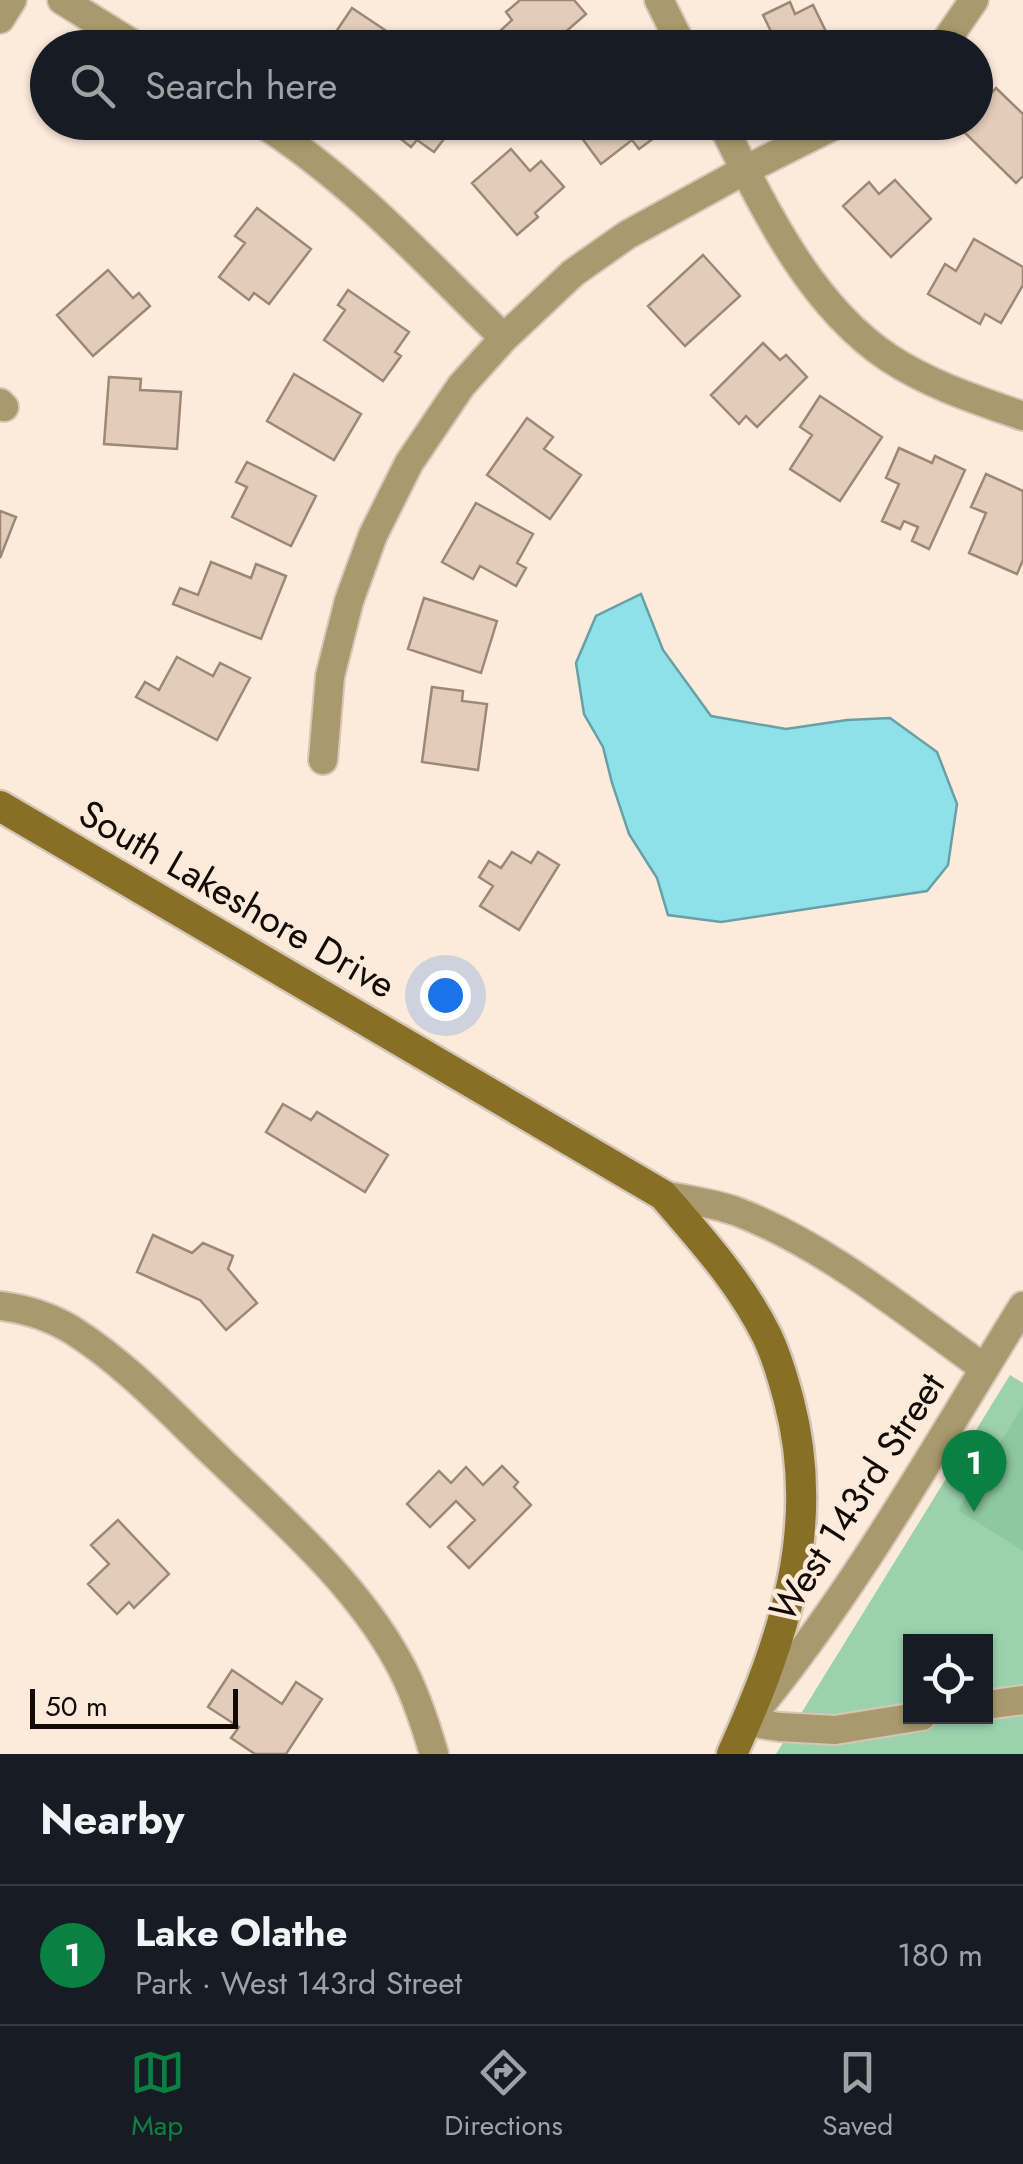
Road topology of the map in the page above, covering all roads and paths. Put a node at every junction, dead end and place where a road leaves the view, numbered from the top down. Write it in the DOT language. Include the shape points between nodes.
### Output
graph roads {
  1 [pos="12,0"];
  2 [pos="62,0"];
  3 [pos="659,0"];
  4 [pos="974,0"];
  5 [pos="0,19"];
  6 [pos="110,30"];
  7 [pos="674,30"];
  8 [pos="953,30"];
  9 [pos="288,140"];
  10 [pos="730,140"];
  11 [pos="804,140"];
  12 [pos="745,170"];
  13 [pos="504,338"];
  14 [pos="1023,416"];
  15 [pos="323,760"];
  16 [pos="0,806"];
  17 [pos="663,1195"];
  18 [pos="0,1306"];
  19 [pos="1023,1306"];
  20 [pos="984,1368"];
  21 [pos="1023,1700"];
  22 [pos="993,1705"];
  23 [pos="903,1719"];
  24 [pos="746,1722"];
  25 [pos="434,1754"];
  26 [pos="732,1754"];
  1 -- 5 [label="street"];
  2 -- 6 [label="street"];
  3 -- 7 [label="street"];
  4 -- 8 [label="street"];
  9 -- 13 [label="street" via="367,204"];
  10 -- 12 [label="street"];
  11 -- 12 [label="street"];
  12 -- 13 [label="street" via="627,235"];
  12 -- 14 [label="street" via="835,312 888,358 949,390"];
  13 -- 15 [label="street" via="409,462 372,534 330,676"];
  16 -- 17 [label="street, South Lakeshore Drive"];
  17 -- 20 [label="street" via="735,1211 778,1231"];
  17 -- 24 [label="street, South Lakeshore Drive" via="754,1312 780,1366 796,1429 802,1485 796,1572"];
  18 -- 25 [label="street" via="44,1315 107,1354 334,1572 398,1662"];
  19 -- 20 [label="street, West 143rd Street"];
  20 -- 24 [label="street, West 143rd Street" via="859,1570"];
  21 -- 22 [label="street"];
  23 -- 24 [label="street" via="836,1730"];
  24 -- 26 [label="street, South Lakeshore Drive"];
}
